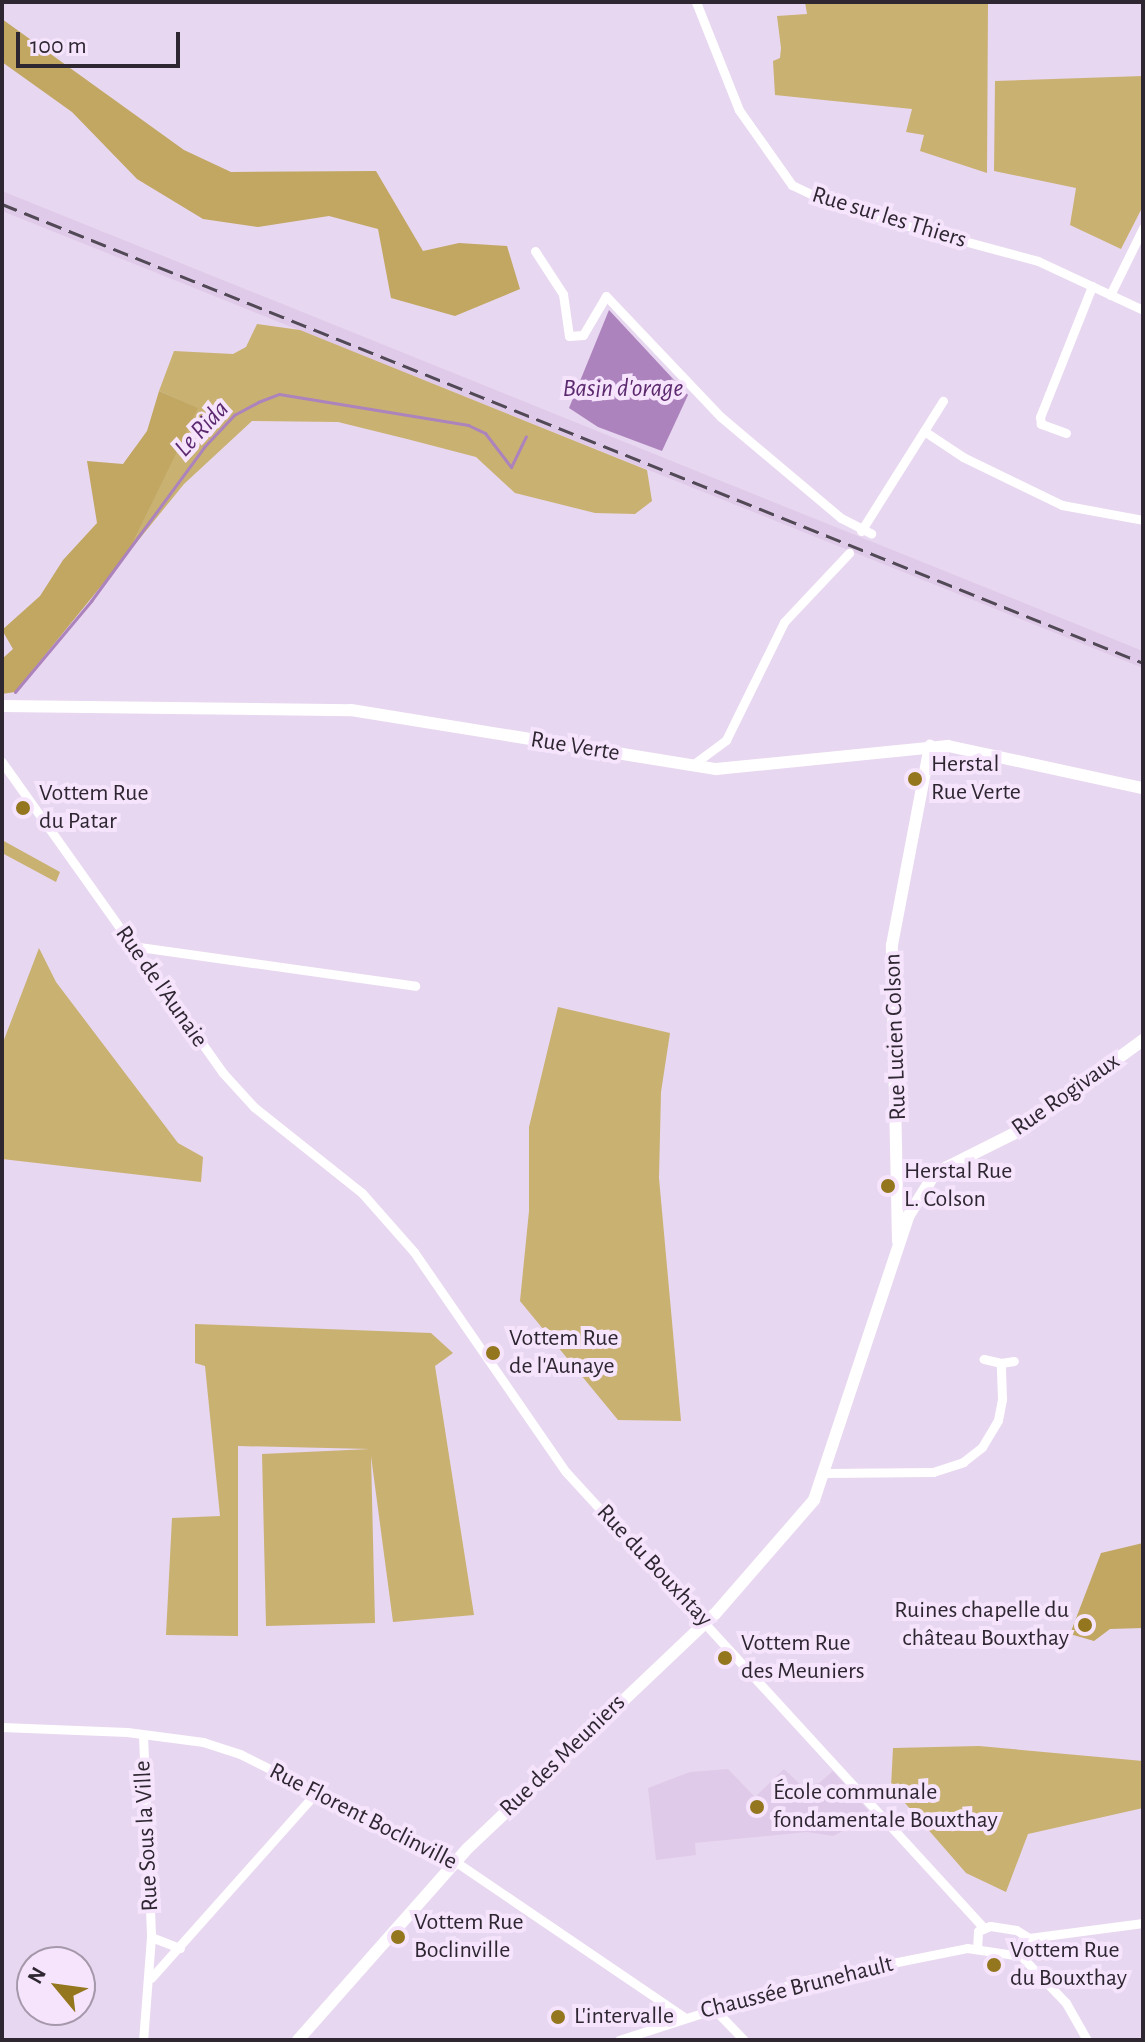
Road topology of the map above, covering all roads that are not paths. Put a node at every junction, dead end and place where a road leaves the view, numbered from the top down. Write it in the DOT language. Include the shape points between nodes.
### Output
graph roads {
  1 [pos="696,2"];
  2 [pos="1143,228"];
  3 [pos="535,251"];
  4 [pos="1092,286"];
  5 [pos="1110,295"];
  6 [pos="1143,310"];
  7 [pos="943,401"];
  8 [pos="924,431"];
  9 [pos="1066,433"];
  10 [pos="1143,520"];
  11 [pos="849,553"];
  12 [pos="2,706"];
  13 [pos="930,746"];
  14 [pos="2,762"];
  15 [pos="691,766"];
  16 [pos="1143,788"];
  17 [pos="132,946"];
  18 [pos="415,986"];
  19 [pos="1143,1041"];
  20 [pos="352,1183"];
  21 [pos="896,1188"];
  22 [pos="917,1197"];
  23 [pos="899,1248"];
  24 [pos="983,1359"];
  25 [pos="1014,1361"];
  26 [pos="1001,1363"];
  27 [pos="825,1473"];
  28 [pos="706,1622"];
  29 [pos="2,1727"];
  30 [pos="143,1735"];
  31 [pos="317,1792"];
  32 [pos="456,1862"];
  33 [pos="1143,1923"];
  34 [pos="983,1927"];
  35 [pos="151,1937"];
  36 [pos="1029,1938"];
  37 [pos="180,1948"];
  38 [pos="977,1948"];
  39 [pos="1021,1956"];
  40 [pos="151,1978"];
  41 [pos="713,2008"];
  42 [pos="684,2017"];
  43 [pos="143,2040"];
  44 [pos="298,2040"];
  45 [pos="619,2040"];
  46 [pos="744,2040"];
  47 [pos="1087,2040"];
  1 -- 4 [label="street, Rue sur les Thiers" via="739,110 792,185 821,201 1038,261"];
  2 -- 5 [label="street"];
  3 -- 8 [label="street" via="563,294 569,336 583,335 606,296 721,417 866,532"];
  4 -- 5 [label="street, Rue sur les Thiers"];
  4 -- 9 [label="street" via="1040,417 1041,424"];
  5 -- 6 [label="street, Rue sur les Thiers"];
  7 -- 8 [label="street"];
  8 -- 10 [label="street" via="963,457 1062,505"];
  11 -- 15 [label="street" via="784,622 726,740"];
  12 -- 15 [label="street, Rue Verte" via="351,710"];
  13 -- 15 [label="street, Rue Verte" via="762,768"];
  13 -- 16 [label="street, Rue Verte" via="974,750"];
  13 -- 21 [label="street, Rue Lucien Colson" via="892,945 899,1125"];
  14 -- 17 [label="street, Rue de l'Aunaie"];
  17 -- 18 [label="street"];
  17 -- 20 [label="street, Rue de l'Aunaie" via="199,1042 254,1107"];
  19 -- 22 [label="street, Rue Rogivaux" via="1019,1131 947,1162"];
  20 -- 28 [label="street, Rue du Bouxhtay" via="414,1252 566,1472"];
  21 -- 22 [label="street"];
  21 -- 23 [label="street"];
  22 -- 23 [label="street, Rue Rogivaux"];
  23 -- 27 [label="street, Rue Rogivaux"];
  24 -- 26 [label="street"];
  25 -- 26 [label="street"];
  26 -- 27 [label="street" via="998,1420 982,1447 963,1462 933,1472"];
  27 -- 28 [label="street, Rue des Meuniers" via="814,1500"];
  28 -- 32 [label="street, Rue des Meuniers"];
  28 -- 34 [label="street, Rue du Bouxhtay"];
  29 -- 30 [label="street, Rue Florent Boclinville"];
  30 -- 31 [label="street, Rue Florent Boclinville" via="203,1742 240,1754"];
  30 -- 35 [label="street, Rue Sous la Ville"];
  31 -- 32 [label="street, Rue Florent Boclinville"];
  31 -- 37 [label="street"];
  32 -- 42 [label="street, Rue Florent Boclinville"];
  32 -- 44 [label="street, Rue des Meuniers"];
  33 -- 36 [label="street"];
  34 -- 36 [label="street" via="1016,1930"];
  34 -- 38 [label="street"];
  35 -- 37 [label="street, Rue Sous la Ville"];
  35 -- 40 [label="street, Rue Sous la Ville"];
  36 -- 39 [label="street"];
  37 -- 40 [label="street"];
  38 -- 39 [label="street, Chaussée Brunehault"];
  38 -- 41 [label="street, Chaussée Brunehault" via="802,1981"];
  39 -- 47 [label="street" via="1066,2003"];
  40 -- 43 [label="street, Rue Sous la Ville"];
  41 -- 42 [label="street, Chaussée Brunehault"];
  41 -- 46 [label="street"];
  42 -- 45 [label="street, Chaussée Brunehault"];
}
